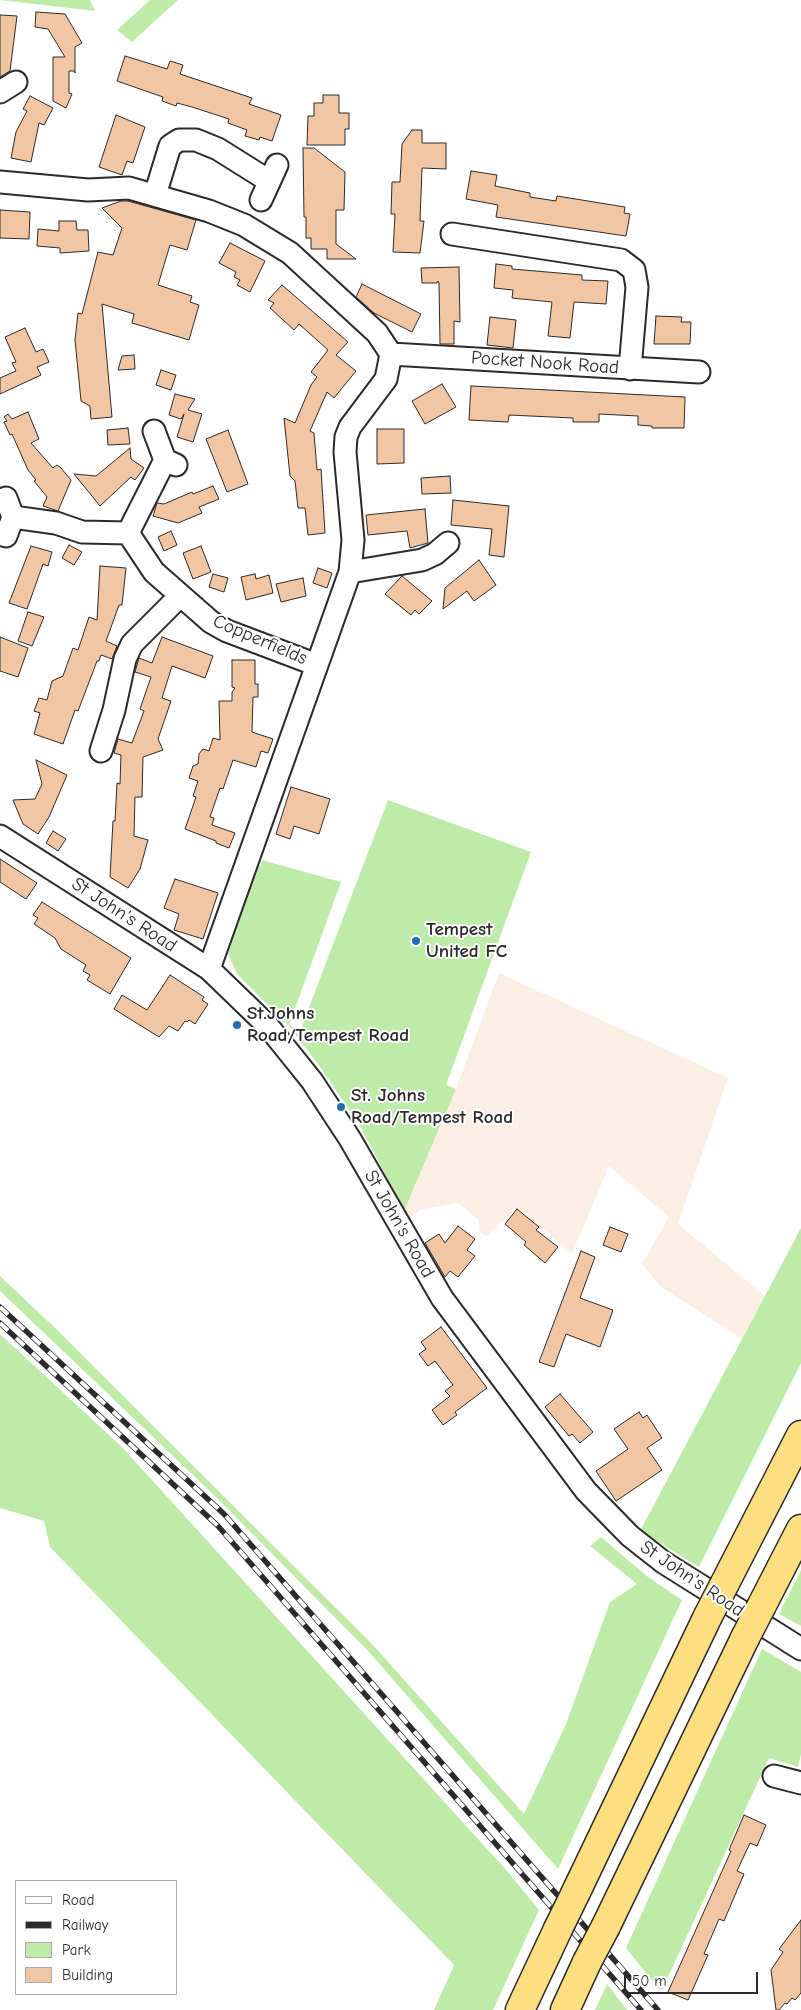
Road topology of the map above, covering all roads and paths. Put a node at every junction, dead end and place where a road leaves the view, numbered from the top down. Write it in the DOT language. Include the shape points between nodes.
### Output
graph roads {
  1 [pos="0,182"];
  2 [pos="269,182"];
  3 [pos="155,195"];
  4 [pos="452,234"];
  5 [pos="391,354"];
  6 [pos="630,369"];
  7 [pos="699,372"];
  8 [pos="154,431"];
  9 [pos="8,517"];
  10 [pos="128,533"];
  11 [pos="448,543"];
  12 [pos="350,572"];
  13 [pos="180,596"];
  14 [pos="316,665"];
  15 [pos="101,751"];
  16 [pos="0,836"];
  17 [pos="209,969"];
  18 [pos="801,1435"];
  19 [pos="801,1529"];
  20 [pos="801,1649"];
  21 [pos="774,1776"];
  22 [pos="801,1783"];
  23 [pos="520,2010"];
  24 [pos="565,2010"];
  1 -- 3 [label="street" via="88,190 129,188"];
  2 -- 3 [label="street" via="218,149 196,140 179,140 170,146"];
  3 -- 5 [label="street" via="244,225 278,245 377,333"];
  4 -- 6 [label="street" via="621,260 634,270 637,287"];
  5 -- 6 [label="street, Pocket Nook Road"];
  5 -- 12 [label="street" via="386,379 346,437 353,540"];
  6 -- 7 [label="street, Pocket Nook Road"];
  8 -- 10 [label="street" via="171,463"];
  9 -- 10 [label="street" via="56,523 82,532"];
  10 -- 13 [label="street, Copperfields" via="154,572"];
  11 -- 12 [label="street" via="422,560"];
  12 -- 14 [label="street"];
  13 -- 14 [label="street, Copperfields" via="227,631"];
  13 -- 15 [label="street" via="132,644 100,726"];
  14 -- 17 [label="street"];
  16 -- 17 [label="street, St John's Road"];
  17 -- 20 [label="street, St John's Road" via="267,1025 312,1081 350,1139 442,1298 586,1491 630,1536 663,1562"];
  18 -- 23 [label="highway, bridge" via="708,1616"];
  19 -- 24 [label="highway, bridge"];
  21 -- 22 [label="street"];
}
